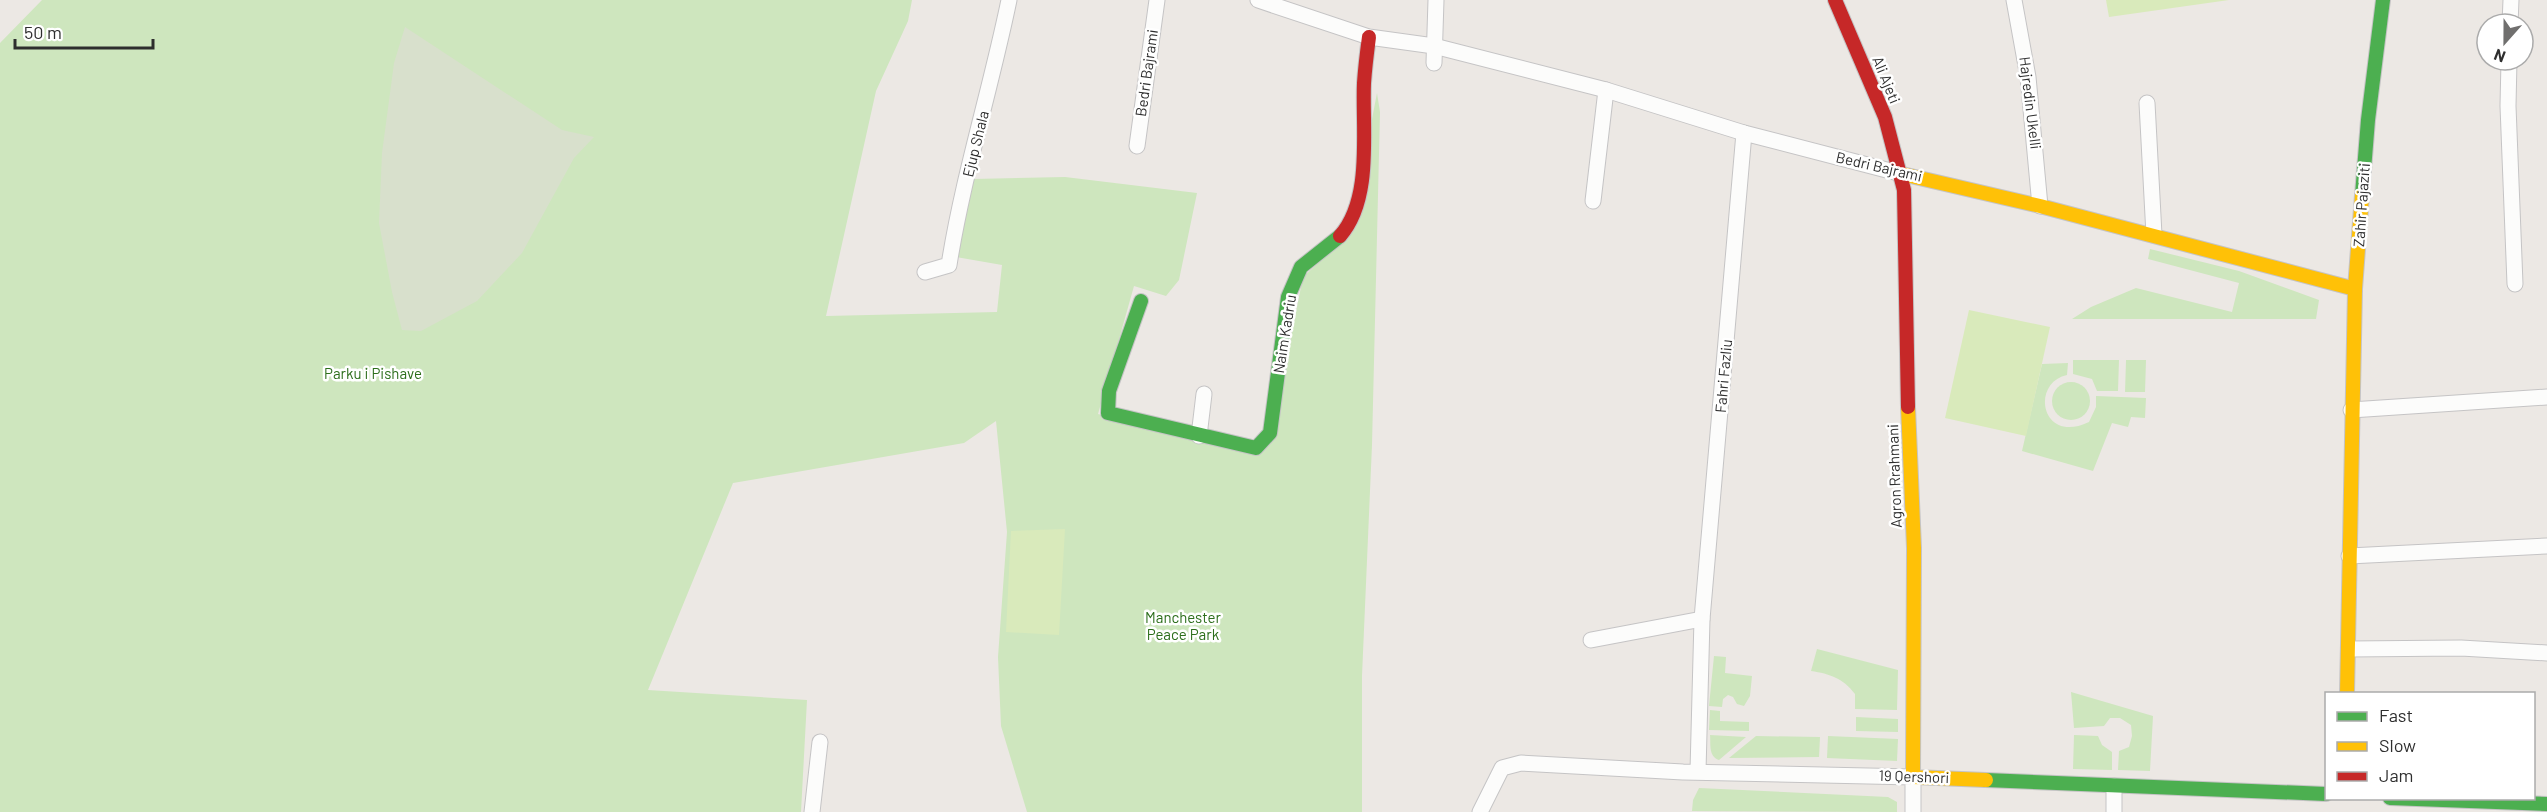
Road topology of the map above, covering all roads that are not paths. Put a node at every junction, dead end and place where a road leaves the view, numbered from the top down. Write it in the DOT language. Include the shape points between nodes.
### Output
graph roads {
  1 [pos="1009,0"];
  2 [pos="1157,0"];
  3 [pos="1258,0"];
  4 [pos="1436,0"];
  5 [pos="1835,0"];
  6 [pos="2014,0"];
  7 [pos="2383,0"];
  8 [pos="1299,7"];
  9 [pos="1370,38"];
  10 [pos="1434,46"];
  11 [pos="1434,63"];
  12 [pos="2509,72"];
  13 [pos="1606,90"];
  14 [pos="2147,103"];
  15 [pos="1744,133"];
  16 [pos="1137,146"];
  17 [pos="1902,174"];
  18 [pos="1593,201"];
  19 [pos="2040,206"];
  20 [pos="2154,236"];
  21 [pos="925,272"];
  22 [pos="2515,284"];
  23 [pos="2355,289"];
  24 [pos="1141,301"];
  25 [pos="1204,394"];
  26 [pos="2547,397"];
  27 [pos="2351,410"];
  28 [pos="1199,436"];
  29 [pos="2547,546"];
  30 [pos="2349,556"];
  31 [pos="1702,619"];
  32 [pos="1591,640"];
  33 [pos="2349,649"];
  34 [pos="2547,653"];
  35 [pos="2346,692"];
  36 [pos="820,742"];
  37 [pos="1698,771"];
  38 [pos="1913,777"];
  39 [pos="2114,786"];
  40 [pos="2325,794"];
  41 [pos="2442,800"];
  42 [pos="2547,804"];
  43 [pos="812,812"];
  44 [pos="1480,812"];
  45 [pos="1913,812"];
  46 [pos="2114,812"];
  1 -- 21 [label="street, Ejup Shala" via="949,265"];
  2 -- 16 [label="street, Bedri Bajrami"];
  3 -- 8 [label="street, Bedri Bajrami"];
  4 -- 10 [label="street"];
  5 -- 17 [label="main road, Ali Ajeti" via="1879,104"];
  6 -- 19 [label="street, Hajredin Ukelli" via="2028,77"];
  7 -- 23 [label="main road, Zahir Pajaziti" via="2368,120"];
  8 -- 9 [label="street, Bedri Bajrami"];
  9 -- 10 [label="street, Bedri Bajrami"];
  9 -- 28 [label="main road, Naim Kadriu" via="1364,83 1360,193 1347,228 1301,267 1288,297 1270,433 1256,448"];
  10 -- 11 [label="street"];
  10 -- 13 [label="street, Bedri Bajrami"];
  12 -- 22 [label="street"];
  13 -- 15 [label="street, Bedri Bajrami"];
  13 -- 18 [label="street"];
  14 -- 20 [label="street"];
  15 -- 17 [label="street, Bedri Bajrami"];
  15 -- 31 [label="street, Fahri Fazliu"];
  17 -- 19 [label="main road, Bedri Bajrami"];
  17 -- 38 [label="main road, Agron Rrahmani" via="1914,548"];
  19 -- 20 [label="main road, Bedri Bajrami"];
  20 -- 23 [label="main road, Bedri Bajrami"];
  23 -- 27 [label="main road, Zahir Pajaziti"];
  24 -- 28 [label="main road, Naim Kadriu" via="1109,391 1108,413"];
  25 -- 28 [label="street"];
  26 -- 27 [label="street"];
  27 -- 30 [label="main road, Zahir Pajaziti"];
  29 -- 30 [label="street"];
  30 -- 33 [label="main road, Zahir Pajaziti"];
  31 -- 32 [label="street"];
  31 -- 37 [label="street, Fahri Fazliu"];
  33 -- 34 [label="street" via="2461,648"];
  33 -- 35 [label="main road, Zahir Pajaziti"];
  36 -- 43 [label="street"];
  37 -- 38 [label="street, 19 Qershori"];
  37 -- 44 [label="street, 19 Qershori" via="1530,763 1502,768"];
  38 -- 39 [label="main road, 19 Qershori"];
  38 -- 45 [label="street"];
  39 -- 40 [label="main road, 19 Qershori"];
  39 -- 46 [label="street"];
  41 -- 42 [label="main road"];
}
